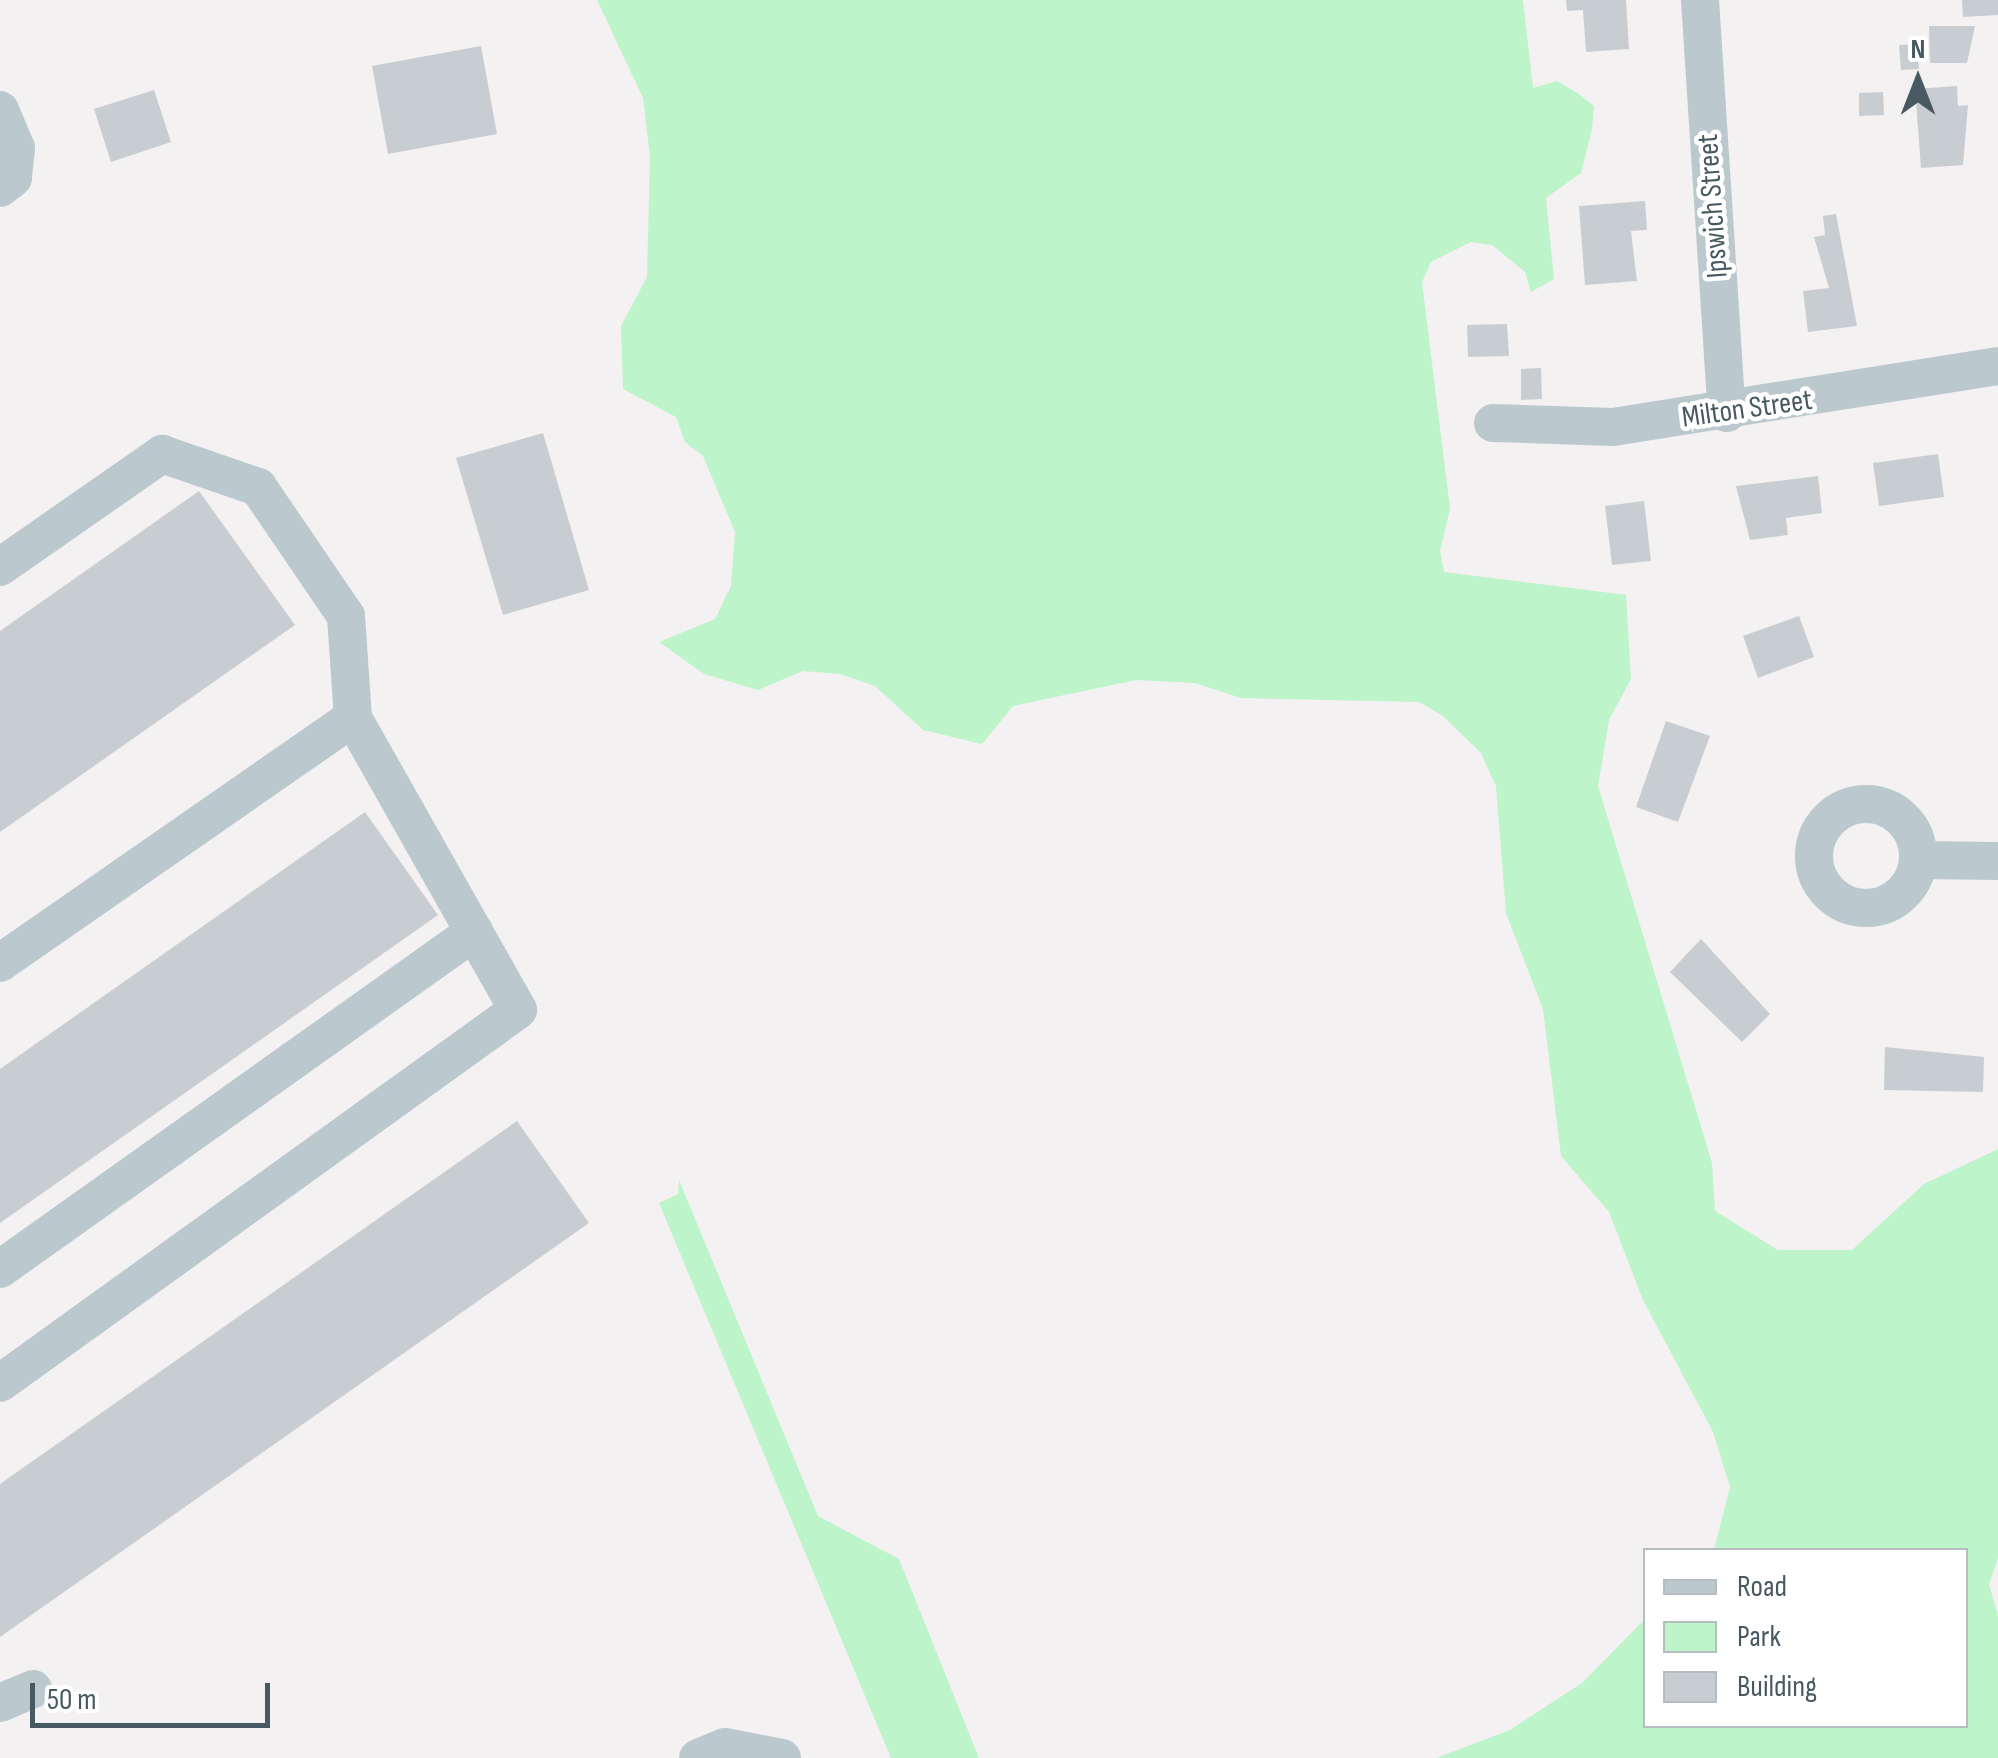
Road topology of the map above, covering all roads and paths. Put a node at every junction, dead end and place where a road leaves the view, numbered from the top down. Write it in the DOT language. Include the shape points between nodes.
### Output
graph roads {
  1 [pos="1700,0"];
  2 [pos="0,110"];
  3 [pos="0,188"];
  4 [pos="1998,366"];
  5 [pos="1727,413"];
  6 [pos="1493,423"];
  7 [pos="0,566"];
  8 [pos="353,718"];
  9 [pos="1918,860"];
  10 [pos="1998,861"];
  11 [pos="474,932"];
  12 [pos="0,963"];
  13 [pos="0,1269"];
  14 [pos="0,1383"];
  15 [pos="698,1758"];
  16 [pos="782,1758"];
  1 -- 5 [label="street, Ipswich Street"];
  2 -- 3 [label="street" via="16,148 13,178"];
  4 -- 5 [label="street, Milton Street"];
  5 -- 6 [label="street, Milton Street" via="1612,427"];
  7 -- 8 [label="street" via="162,454 258,487 346,616"];
  8 -- 11 [label="street"];
  8 -- 12 [label="street"];
  9 -- 10 [label="street"];
  11 -- 13 [label="street"];
  11 -- 14 [label="street" via="518,1010"];
  15 -- 16 [label="street" via="725,1747"];
}
